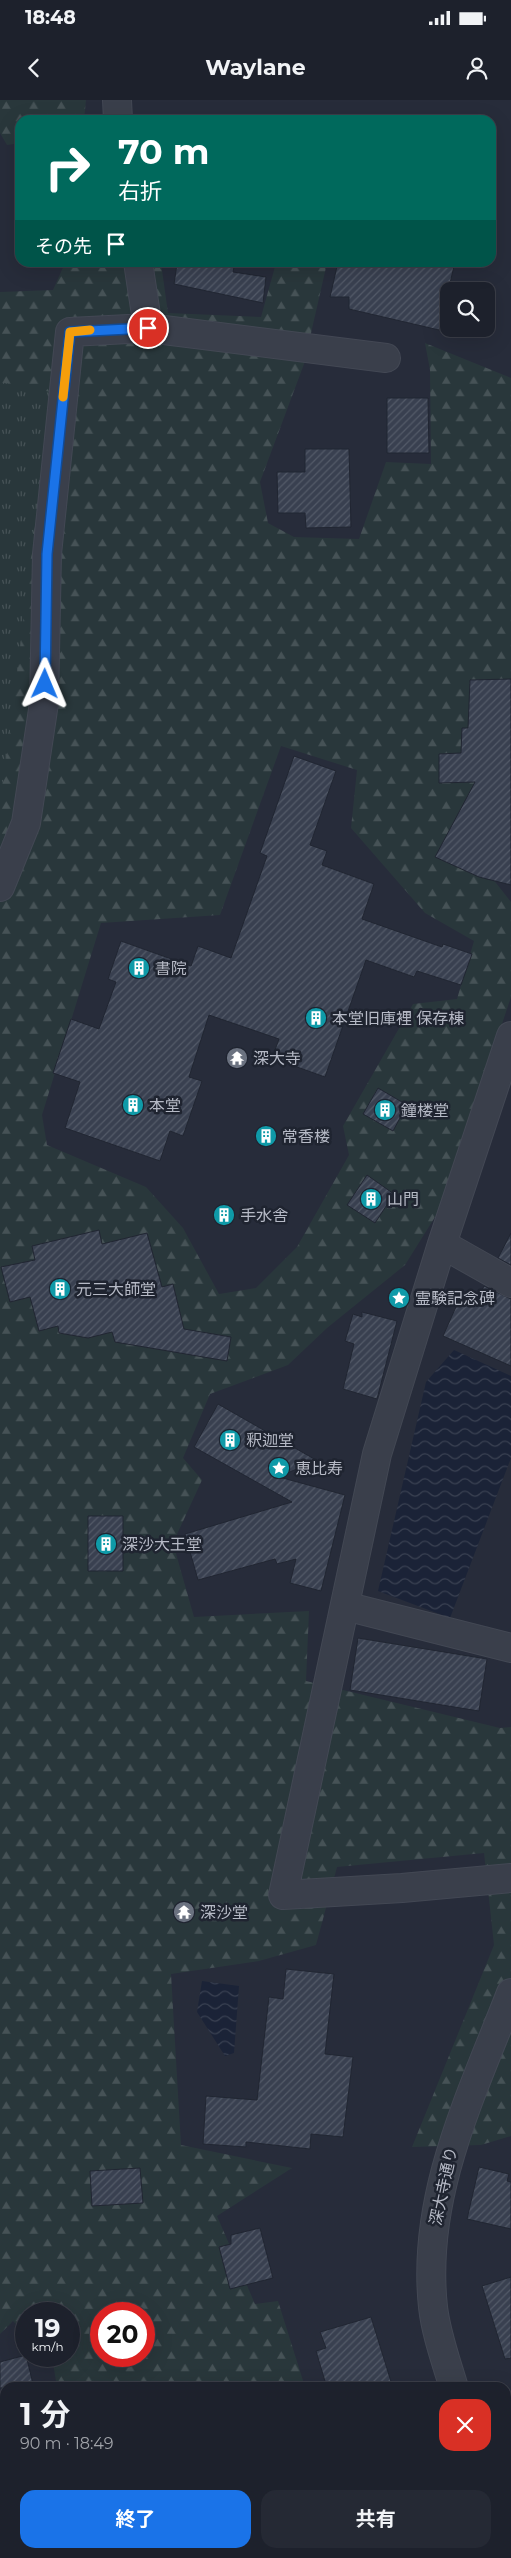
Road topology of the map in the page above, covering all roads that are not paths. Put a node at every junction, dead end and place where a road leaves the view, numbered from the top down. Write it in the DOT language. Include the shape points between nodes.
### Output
graph roads {
  1 [pos="117,100"];
  2 [pos="118,115"];
  3 [pos="139,267"];
  4 [pos="148,328"];
  5 [pos="386,358"];
  6 [pos="0,887"];
  7 [pos="511,1036"];
  8 [pos="442,1244"];
  9 [pos="511,1283"];
  10 [pos="345,1606"];
  11 [pos="511,1648"];
  12 [pos="511,1878"];
  13 [pos="511,1993"];
  14 [pos="452,2382"];
  1 -- 2 [label="street"];
  3 -- 4 [label="street"];
  4 -- 5 [label="street"];
  4 -- 6 [label="street" via="70,332 47,554 44,703 26,823"];
  7 -- 8 [label="street"];
  8 -- 9 [label="street"];
  8 -- 10 [label="street" via="377,1454"];
  10 -- 11 [label="street"];
  10 -- 12 [label="street" via="283,1895"];
  13 -- 14 [label="street, 深大寺通り" via="456,2131 438,2199 433,2238 433,2307"];
}
